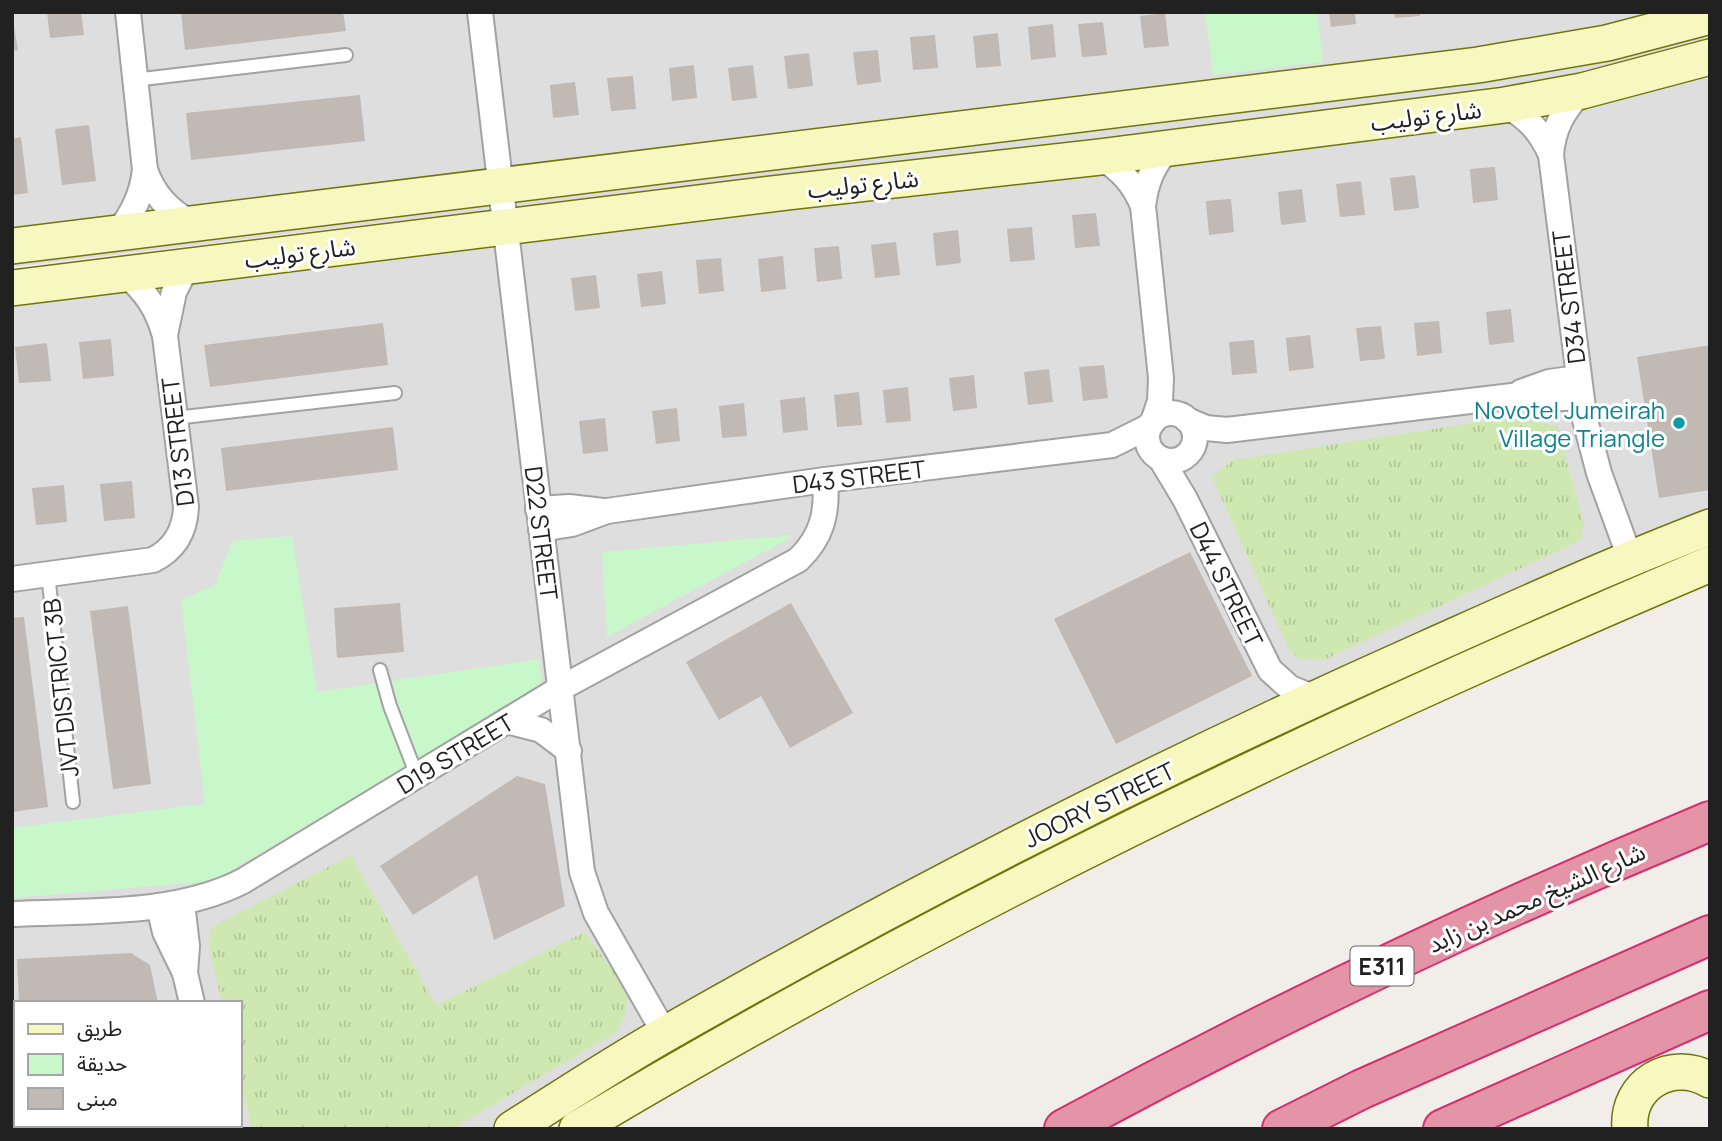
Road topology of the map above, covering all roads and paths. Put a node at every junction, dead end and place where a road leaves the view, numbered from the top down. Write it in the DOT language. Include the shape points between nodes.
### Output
graph roads {
  1 [pos="128,12"];
  2 [pos="480,12"];
  3 [pos="1710,16"];
  4 [pos="346,55"];
  5 [pos="1710,57"];
  6 [pos="134,80"];
  7 [pos="1582,91"];
  8 [pos="1505,105"];
  9 [pos="1170,147"];
  10 [pos="1551,155"];
  11 [pos="1100,157"];
  12 [pos="145,170"];
  13 [pos="499,186"];
  14 [pos="1143,206"];
  15 [pos="191,223"];
  16 [pos="505,228"];
  17 [pos="116,234"];
  18 [pos="12,246"];
  19 [pos="187,266"];
  20 [pos="125,274"];
  21 [pos="12,288"];
  22 [pos="164,335"];
  23 [pos="1161,378"];
  24 [pos="1579,388"];
  25 [pos="395,393"];
  26 [pos="175,418"];
  27 [pos="1184,418"];
  28 [pos="1151,424"];
  29 [pos="1227,430"];
  30 [pos="1112,445"];
  31 [pos="1189,452"];
  32 [pos="1158,457"];
  33 [pos="825,480"];
  34 [pos="1185,499"];
  35 [pos="540,519"];
  36 [pos="1710,527"];
  37 [pos="1630,558"];
  38 [pos="1710,564"];
  39 [pos="48,574"];
  40 [pos="12,579"];
  41 [pos="1544,634"];
  42 [pos="380,670"];
  43 [pos="1270,670"];
  44 [pos="561,688"];
  45 [pos="1315,698"];
  46 [pos="1271,719"];
  47 [pos="507,721"];
  48 [pos="569,751"];
  49 [pos="417,776"];
  50 [pos="73,802"];
  51 [pos="1710,821"];
  52 [pos="170,904"];
  53 [pos="12,914"];
  54 [pos="1710,935"];
  55 [pos="192,1001"];
  56 [pos="1710,1010"];
  57 [pos="665,1034"];
  58 [pos="1710,1080"];
  59 [pos="583,1125"];
  60 [pos="512,1129"];
  61 [pos="1064,1129"];
  62 [pos="1282,1129"];
  63 [pos="1443,1129"];
  64 [pos="1630,1129"];
  1 -- 6 [label="street"];
  2 -- 13 [label="street, D22 STREET"];
  3 -- 13 [label="street, شارع توليب" via="1607,43 1500,62"];
  4 -- 6 [label="lane"];
  5 -- 7 [label="street, شارع توليب"];
  6 -- 12 [label="street"];
  7 -- 8 [label="street, شارع توليب"];
  7 -- 10 [label="street, D34 STREET" via="1559,120"];
  8 -- 9 [label="street, شارع توليب"];
  8 -- 10 [label="street, D34 STREET" via="1534,125"];
  9 -- 11 [label="street, شارع توليب"];
  9 -- 14 [label="street" via="1148,180"];
  10 -- 24 [label="street, D34 STREET"];
  11 -- 14 [label="street" via="1122,172"];
  11 -- 16 [label="street, شارع توليب"];
  12 -- 15 [label="street" via="157,196"];
  12 -- 17 [label="street" via="133,211"];
  13 -- 15 [label="street, شارع توليب"];
  13 -- 16 [label="street, D22 STREET"];
  14 -- 23 [label="street"];
  15 -- 17 [label="street, شارع توليب"];
  16 -- 19 [label="street, شارع توليب"];
  16 -- 35 [label="street, D22 STREET"];
  17 -- 18 [label="street, شارع توليب"];
  19 -- 20 [label="street, شارع توليب"];
  19 -- 22 [label="street, D13 STREET" via="174,292"];
  20 -- 21 [label="street, شارع توليب"];
  20 -- 22 [label="street, D13 STREET" via="151,301"];
  22 -- 26 [label="street, D13 STREET"];
  23 -- 27 [label="street"];
  23 -- 28 [label="street" via="1160,401"];
  24 -- 29 [label="street" via="1549,382 1512,396"];
  24 -- 37 [label="street, D34 STREET" via="1593,454"];
  25 -- 26 [label="lane"];
  26 -- 39 [label="street, D13 STREET" via="186,507 177,541 162,556 144,563"];
  27 -- 28 [label="street" via="1166,414"];
  27 -- 29 [label="street" via="1206,428"];
  27 -- 31 [label="street" via="1194,430"];
  28 -- 30 [label="street, D43 STREET"];
  28 -- 32 [label="street" via="1147,442"];
  29 -- 31 [label="street"];
  30 -- 32 [label="street, D43 STREET"];
  30 -- 33 [label="street, D43 STREET"];
  31 -- 32 [label="street" via="1172,461"];
  31 -- 34 [label="street, D44 STREET"];
  32 -- 34 [label="street, D44 STREET"];
  33 -- 35 [label="street, D43 STREET" via="607,511 572,524"];
  33 -- 44 [label="street, D19 STREET" via="823,524 798,560"];
  34 -- 43 [label="street, D44 STREET"];
  35 -- 44 [label="street, D22 STREET"];
  36 -- 37 [label="street, JOORY STREET"];
  37 -- 41 [label="street" via="1615,583 1556,612"];
  37 -- 45 [label="street, JOORY STREET"];
  38 -- 41 [label="street, JOORY STREET"];
  39 -- 40 [label="street, D13 STREET"];
  39 -- 50 [label="lane, JVT DISTRICT 3B"];
  41 -- 59 [label="street, JOORY STREET" via="1321,735 1019,883"];
  42 -- 49 [label="lane"];
  43 -- 45 [label="street, D44 STREET" via="1290,688"];
  43 -- 46 [label="street, D44 STREET"];
  44 -- 47 [label="street, D19 STREET"];
  44 -- 48 [label="street, D22 STREET"];
  45 -- 46 [label="street, JOORY STREET"];
  46 -- 57 [label="street, JOORY STREET" via="1044,830"];
  47 -- 48 [label="street" via="541,730"];
  47 -- 49 [label="street, D19 STREET"];
  48 -- 57 [label="street, D22 STREET" via="581,865 590,900"];
  49 -- 52 [label="street, D19 STREET" via="243,881 211,896"];
  51 -- 61 [label="highway, شارع الشيخ محمد بن زايد / E311" via="1364,974"];
  52 -- 53 [label="street, D19 STREET"];
  52 -- 55 [label="street" via="187,946 185,973"];
  54 -- 62 [label="highway"];
  56 -- 63 [label="highway"];
  57 -- 59 [label="street" via="652,1060 598,1098"];
  57 -- 60 [label="street, JOORY STREET"];
  58 -- 64 [label="street" via="1688,1071 1660,1075 1638,1093"];
}
